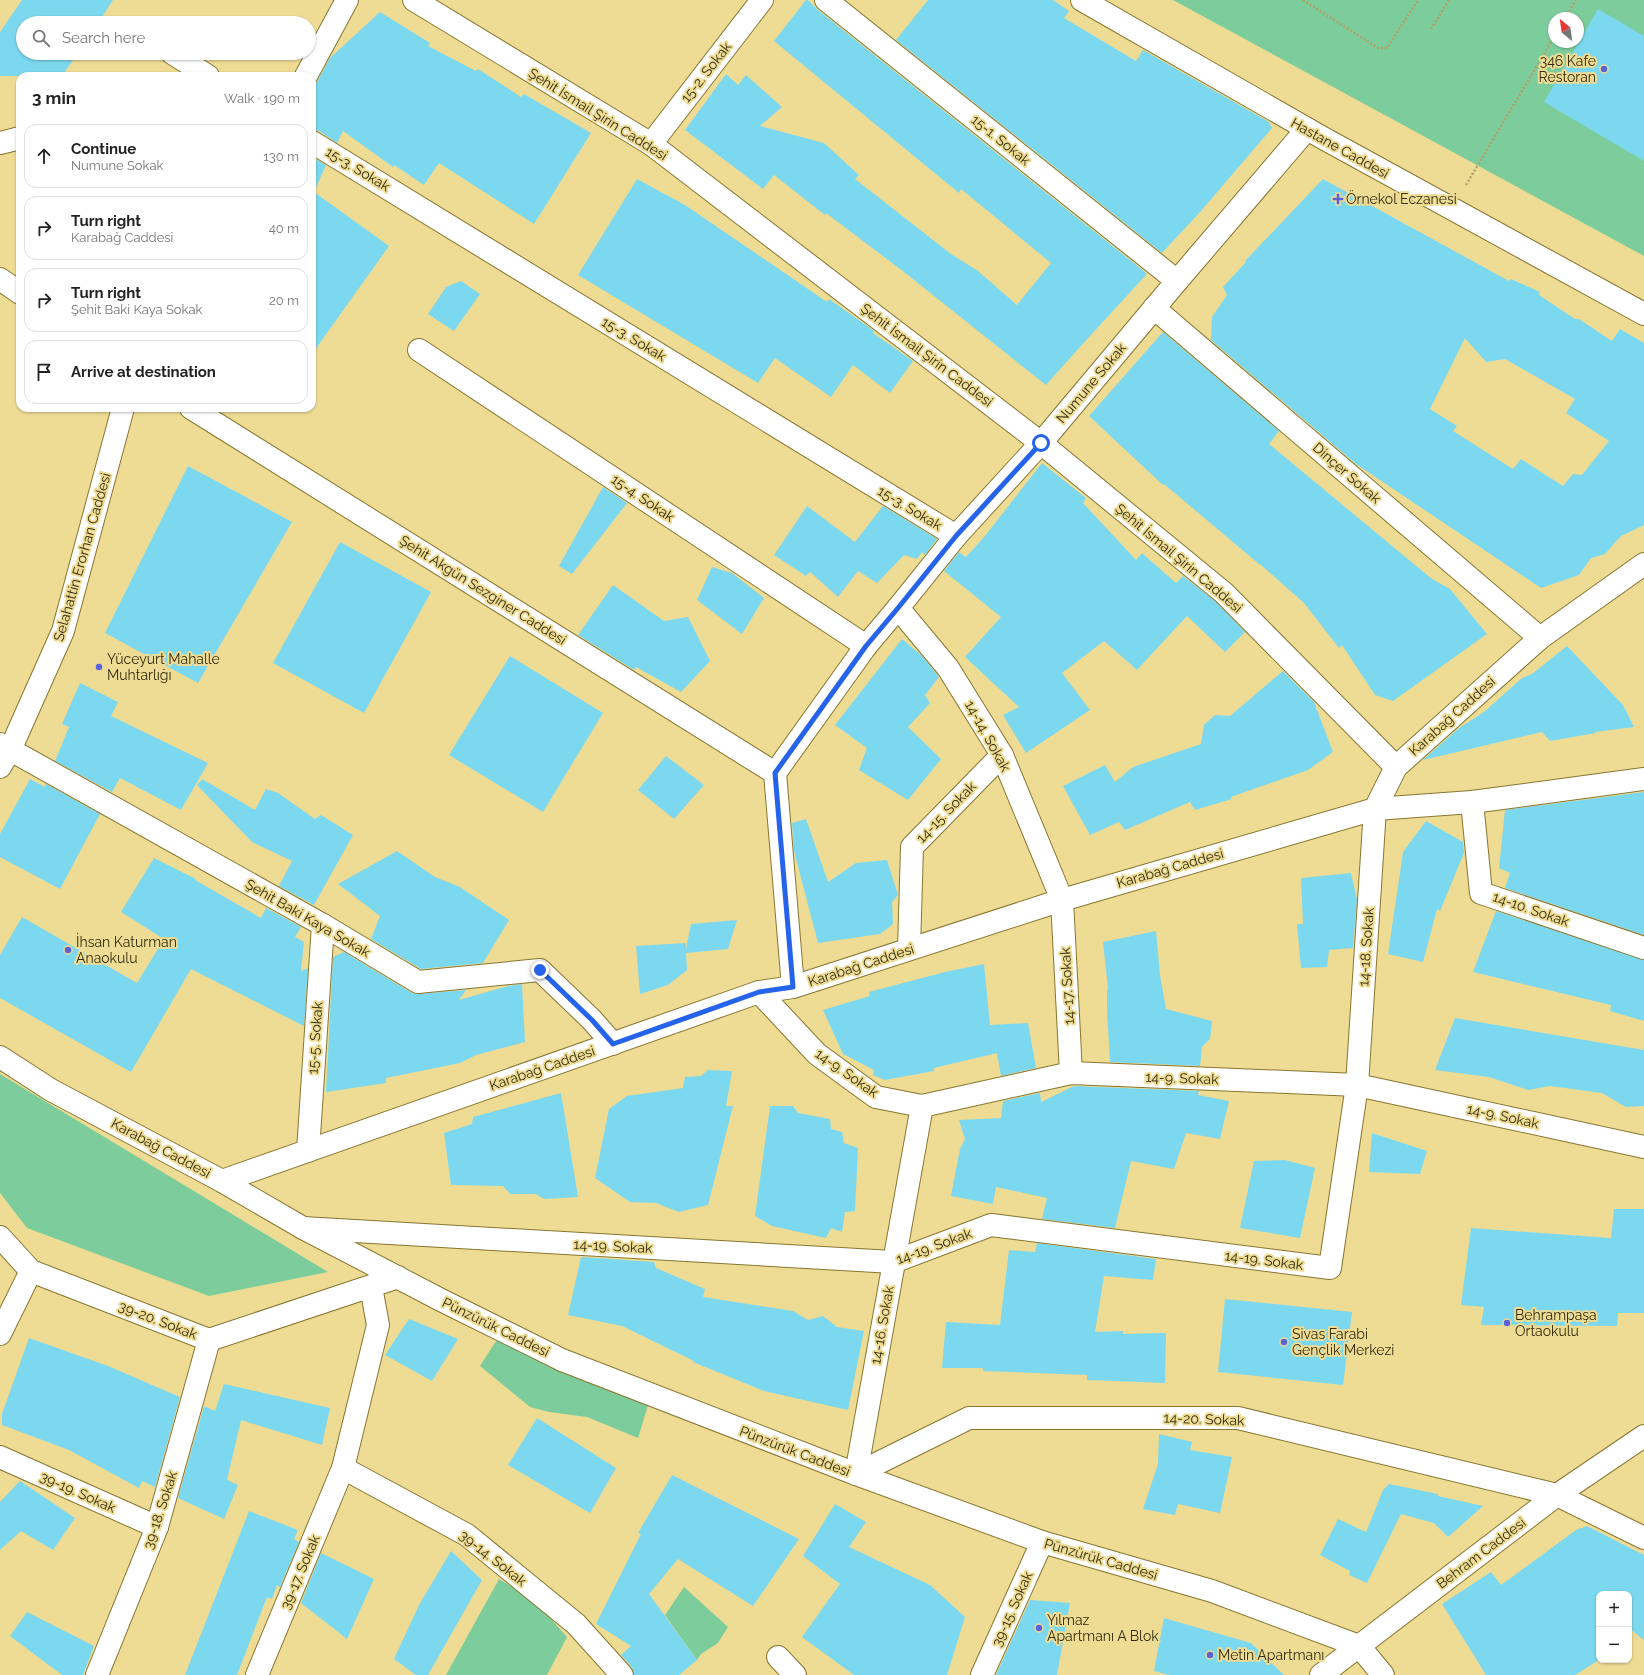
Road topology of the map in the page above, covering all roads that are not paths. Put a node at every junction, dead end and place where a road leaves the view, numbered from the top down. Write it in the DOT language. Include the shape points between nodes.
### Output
graph roads {
  1 [pos="347,0"];
  2 [pos="414,0"];
  3 [pos="762,0"];
  4 [pos="826,0"];
  5 [pos="1082,0"];
  6 [pos="316,57"];
  7 [pos="183,60"];
  8 [pos="315,60"];
  9 [pos="202,72"];
  10 [pos="308,72"];
  11 [pos="1307,129"];
  12 [pos="16,139"];
  13 [pos="0,143"];
  14 [pos="316,144"];
  15 [pos="651,144"];
  16 [pos="0,279"];
  17 [pos="1177,281"];
  18 [pos="16,290"];
  19 [pos="1154,308"];
  20 [pos="1644,314"];
  21 [pos="420,350"];
  22 [pos="122,412"];
  23 [pos="197,412"];
  24 [pos="1041,443"];
  25 [pos="956,536"];
  26 [pos="1644,564"];
  27 [pos="898,608"];
  28 [pos="1540,638"];
  29 [pos="866,646"];
  30 [pos="3,754"];
  31 [pos="1002,755"];
  32 [pos="1396,767"];
  33 [pos="775,773"];
  34 [pos="1644,779"];
  35 [pos="1472,802"];
  36 [pos="1375,809"];
  37 [pos="1062,900"];
  38 [pos="322,925"];
  39 [pos="1644,948"];
  40 [pos="909,949"];
  41 [pos="793,987"];
  42 [pos="759,992"];
  43 [pos="613,1044"];
  44 [pos="0,1057"];
  45 [pos="1071,1073"];
  46 [pos="1357,1085"];
  47 [pos="922,1106"];
  48 [pos="1644,1146"];
  49 [pos="308,1151"];
  50 [pos="222,1181"];
  51 [pos="303,1228"];
  52 [pos="0,1238"];
  53 [pos="893,1262"];
  54 [pos="30,1270"];
  55 [pos="398,1277"];
  56 [pos="371,1287"];
  57 [pos="0,1334"];
  58 [pos="209,1340"];
  59 [pos="1644,1436"];
  60 [pos="0,1457"];
  61 [pos="343,1468"];
  62 [pos="856,1474"];
  63 [pos="1557,1495"];
  64 [pos="157,1527"];
  65 [pos="1644,1538"];
  66 [pos="1042,1542"];
  67 [pos="1359,1646"];
  68 [pos="778,1657"];
  69 [pos="97,1675"];
  70 [pos="257,1675"];
  71 [pos="622,1675"];
  72 [pos="795,1675"];
  73 [pos="982,1675"];
  74 [pos="1321,1675"];
  75 [pos="1383,1675"];
  1 -- 6 [label="street"];
  2 -- 15 [label="street, Şehit İsmail Şirin Caddesi"];
  3 -- 15 [label="street, 15-2. Sokak"];
  4 -- 17 [label="street, 15-1. Sokak"];
  5 -- 11 [label="street, Hastane Caddesi"];
  7 -- 9 [label="street"];
  8 -- 10 [label="street"];
  11 -- 17 [label="street, Numune Sokak"];
  11 -- 20 [label="street, Hastane Caddesi"];
  12 -- 13 [label="street"];
  14 -- 25 [label="street, 15-3. Sokak"];
  15 -- 24 [label="street, Şehit İsmail Şirin Caddesi"];
  16 -- 18 [label="street"];
  17 -- 19 [label="street, Numune Sokak"];
  19 -- 24 [label="street, Numune Sokak"];
  19 -- 28 [label="street, Dinçer Sokak"];
  21 -- 29 [label="street, 15-4. Sokak"];
  22 -- 30 [label="street, Selahattin Erorhan Caddesi" via="63,632"];
  23 -- 33 [label="street, Şehit Akgün Sezginer Caddesi"];
  24 -- 25 [label="street, Numune Sokak"];
  24 -- 32 [label="street, Şehit İsmail Şirin Caddesi" via="1224,593"];
  25 -- 27 [label="street, Numune Sokak"];
  26 -- 28 [label="street, Karabağ Caddesi"];
  27 -- 29 [label="street, Numune Sokak"];
  27 -- 31 [label="street, 14-14. Sokak" via="948,668"];
  28 -- 32 [label="street, Karabağ Caddesi"];
  29 -- 33 [label="street, Numune Sokak"];
  30 -- 38 [label="street, Şehit Baki Kaya Sokak"];
  31 -- 37 [label="street, 14-14. Sokak"];
  31 -- 40 [label="street, 14-15. Sokak" via="912,847"];
  32 -- 36 [label="street, Karabağ Caddesi"];
  33 -- 41 [label="street"];
  34 -- 35 [label="street"];
  35 -- 36 [label="street"];
  35 -- 39 [label="street, 14-10. Sokak" via="1481,892"];
  36 -- 37 [label="street, Karabağ Caddesi"];
  36 -- 46 [label="street, 14-18. Sokak"];
  37 -- 40 [label="street, Karabağ Caddesi"];
  37 -- 45 [label="street, 14-17. Sokak"];
  38 -- 43 [label="street, Şehit Baki Kaya Sokak" via="418,982 540,970"];
  38 -- 49 [label="street, 15-5. Sokak"];
  40 -- 41 [label="street, Karabağ Caddesi"];
  41 -- 42 [label="street, Karabağ Caddesi"];
  42 -- 43 [label="street, Karabağ Caddesi"];
  42 -- 47 [label="street, 14-9. Sokak" via="817,1054 876,1097"];
  43 -- 49 [label="street, Karabağ Caddesi"];
  44 -- 50 [label="street, Karabağ Caddesi" via="51,1090"];
  45 -- 46 [label="street, 14-9. Sokak"];
  45 -- 47 [label="street, 14-9. Sokak"];
  46 -- 48 [label="street, 14-9. Sokak"];
  46 -- 53 [label="street, 14-19. Sokak" via="1330,1268 991,1225"];
  47 -- 53 [label="street, 14-16. Sokak"];
  49 -- 50 [label="street, Karabağ Caddesi"];
  50 -- 51 [label="street, Pünzürük Caddesi"];
  51 -- 53 [label="street, 14-19. Sokak"];
  51 -- 55 [label="street, Pünzürük Caddesi"];
  52 -- 54 [label="street, 39-20. Sokak"];
  53 -- 62 [label="street, 14-16. Sokak"];
  54 -- 57 [label="street"];
  54 -- 58 [label="street, 39-20. Sokak"];
  55 -- 56 [label="street, 39-20. Sokak"];
  55 -- 62 [label="street, Pünzürük Caddesi" via="562,1360"];
  56 -- 58 [label="street, 39-20. Sokak"];
  56 -- 61 [label="street, 39-17. Sokak" via="378,1325"];
  58 -- 64 [label="street, 39-18. Sokak"];
  59 -- 63 [label="street, Behram Caddesi"];
  60 -- 64 [label="street, 39-19. Sokak"];
  61 -- 70 [label="street, 39-17. Sokak"];
  61 -- 71 [label="street, 39-14. Sokak" via="467,1535 576,1624"];
  62 -- 63 [label="street, 14-20. Sokak" via="969,1418 1238,1418"];
  62 -- 66 [label="street, Pünzürük Caddesi"];
  63 -- 65 [label="street, 14-20. Sokak"];
  63 -- 67 [label="street, Behram Caddesi"];
  64 -- 69 [label="street, 39-18. Sokak"];
  66 -- 67 [label="street, Pünzürük Caddesi" via="1212,1591"];
  66 -- 73 [label="street, 39-15. Sokak"];
  67 -- 74 [label="street, Behram Caddesi"];
  67 -- 75 [label="street, Pünzürük Caddesi"];
  68 -- 72 [label="street"];
}
